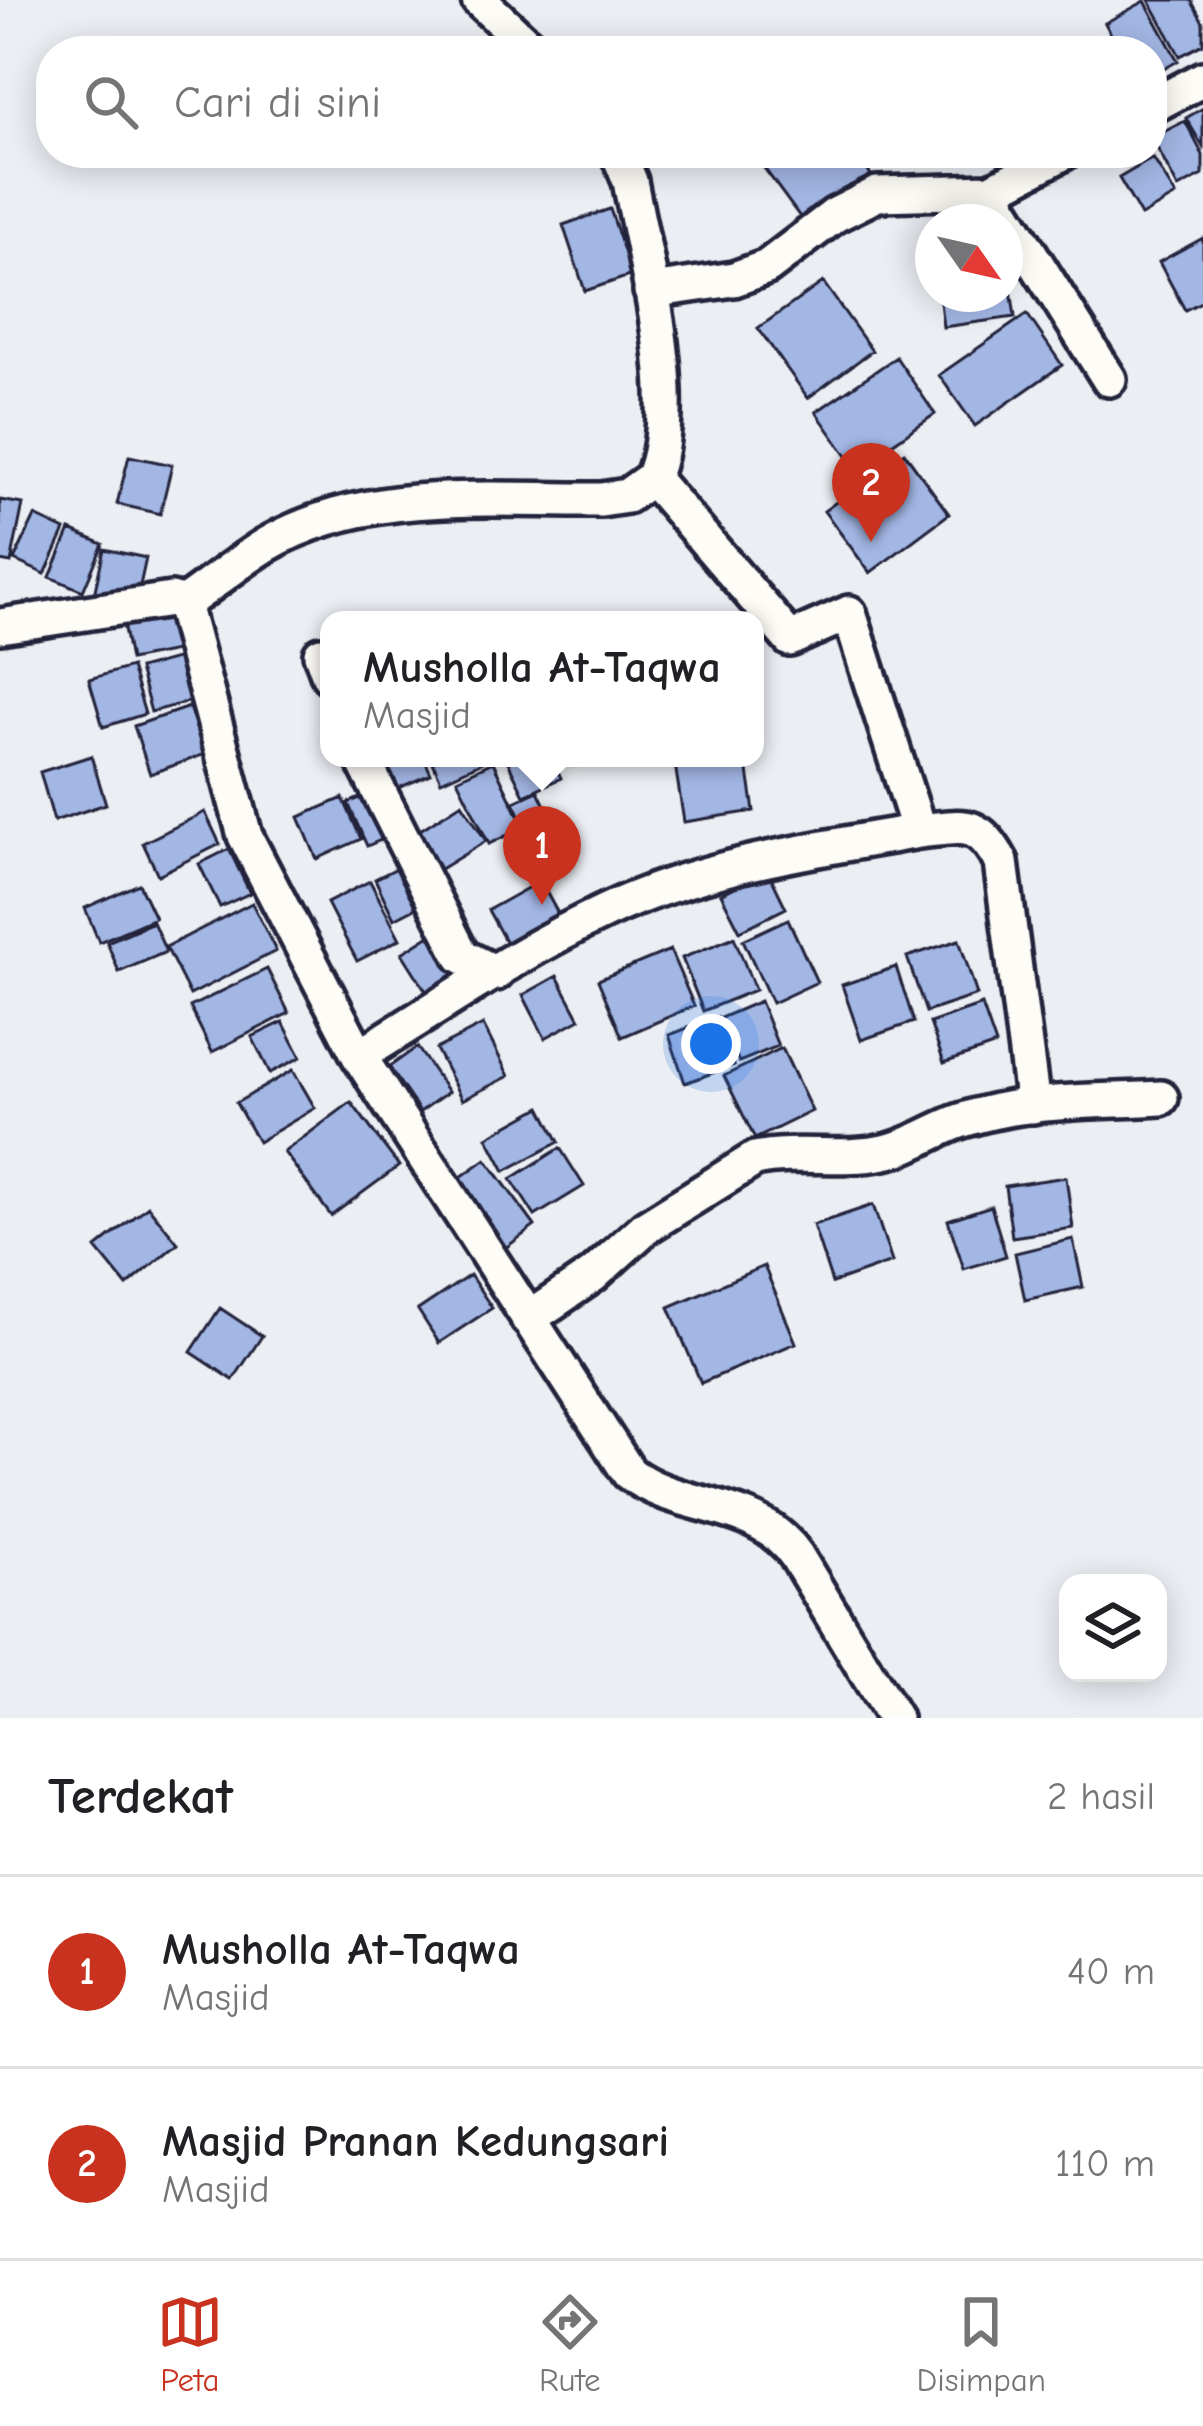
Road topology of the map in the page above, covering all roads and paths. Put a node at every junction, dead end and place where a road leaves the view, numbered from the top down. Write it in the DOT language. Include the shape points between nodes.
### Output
graph roads {
  1 [pos="479,0"];
  2 [pos="518,36"];
  3 [pos="1203,79"];
  4 [pos="1167,98"];
  5 [pos="624,168"];
  6 [pos="1035,168"];
  7 [pos="991,191"];
  8 [pos="651,291"];
  9 [pos="1108,379"];
  10 [pos="652,478"];
  11 [pos="183,604"];
  12 [pos="0,626"];
  13 [pos="367,767"];
  14 [pos="919,831"];
  15 [pos="496,973"];
  16 [pos="358,1056"];
  17 [pos="1161,1098"];
  18 [pos="1033,1106"];
  19 [pos="528,1319"];
  20 [pos="894,1718"];
  1 -- 2 [label="street"];
  3 -- 4 [label="street"];
  5 -- 8 [label="street"];
  6 -- 7 [label="street"];
  7 -- 8 [label="street" via="877,194 767,267"];
  7 -- 9 [label="street"];
  8 -- 10 [label="street" via="665,423"];
  10 -- 11 [label="street" via="627,496 601,500 400,502 327,519 268,544"];
  10 -- 14 [label="street" via="790,639 849,613"];
  11 -- 12 [label="street"];
  11 -- 16 [label="street" via="244,836"];
  13 -- 15 [label="street" via="462,956"];
  14 -- 15 [label="street" via="707,874 606,910"];
  14 -- 18 [label="street" via="966,826 987,836 1001,862"];
  15 -- 16 [label="street"];
  16 -- 19 [label="street"];
  17 -- 18 [label="street"];
  18 -- 19 [label="street" via="962,1120 887,1152 755,1159 646,1227"];
  19 -- 20 [label="street" via="629,1474 788,1542"];
}
